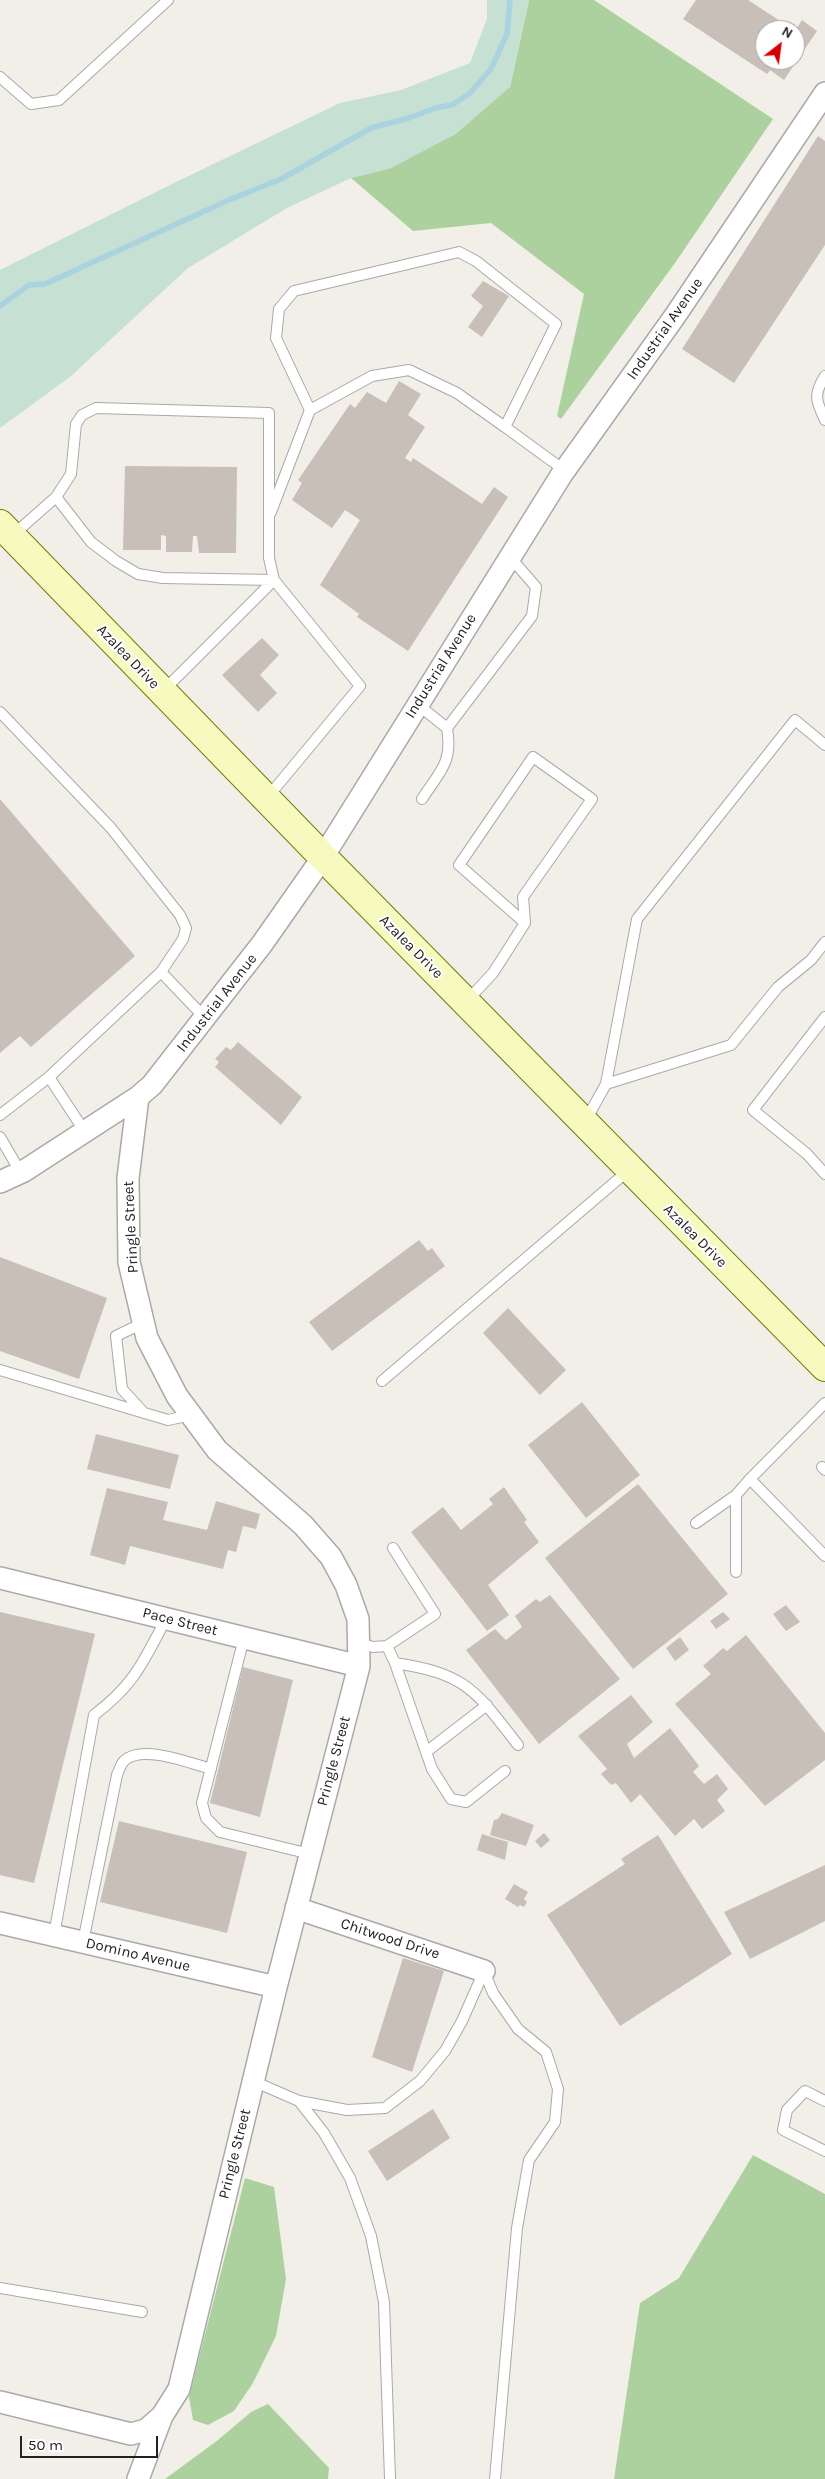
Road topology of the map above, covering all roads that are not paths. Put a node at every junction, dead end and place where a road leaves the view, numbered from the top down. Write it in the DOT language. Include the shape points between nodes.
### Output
graph roads {
  1 [pos="168,0"];
  2 [pos="0,77"];
  3 [pos="825,93"];
  4 [pos="825,376"];
  5 [pos="310,410"];
  6 [pos="825,420"];
  7 [pos="506,427"];
  8 [pos="564,470"];
  9 [pos="56,497"];
  10 [pos="269,518"];
  11 [pos="6,530"];
  12 [pos="509,556"];
  13 [pos="274,580"];
  14 [pos="162,692"];
  15 [pos="418,704"];
  16 [pos="0,712"];
  17 [pos="447,728"];
  18 [pos="825,745"];
  19 [pos="266,799"];
  20 [pos="422,799"];
  21 [pos="322,857"];
  22 [pos="525,923"];
  23 [pos="825,942"];
  24 [pos="161,972"];
  25 [pos="466,1003"];
  26 [pos="825,1017"];
  27 [pos="206,1018"];
  28 [pos="49,1077"];
  29 [pos="606,1084"];
  30 [pos="138,1098"];
  31 [pos="0,1115"];
  32 [pos="584,1123"];
  33 [pos="85,1132"];
  34 [pos="0,1137"];
  35 [pos="630,1169"];
  36 [pos="21,1173"];
  37 [pos="825,1174"];
  38 [pos="0,1182"];
  39 [pos="143,1323"];
  40 [pos="825,1367"];
  41 [pos="0,1370"];
  42 [pos="382,1381"];
  43 [pos="825,1402"];
  44 [pos="145,1414"];
  45 [pos="191,1415"];
  46 [pos="750,1479"];
  47 [pos="736,1495"];
  48 [pos="696,1523"];
  49 [pos="393,1548"];
  50 [pos="825,1556"];
  51 [pos="736,1572"];
  52 [pos="0,1578"];
  53 [pos="166,1619"];
  54 [pos="244,1638"];
  55 [pos="359,1643"];
  56 [pos="387,1646"];
  57 [pos="395,1663"];
  58 [pos="359,1666"];
  59 [pos="487,1705"];
  60 [pos="518,1745"];
  61 [pos="426,1752"];
  62 [pos="211,1768"];
  63 [pos="505,1771"];
  64 [pos="310,1854"];
  65 [pos="296,1908"];
  66 [pos="0,1922"];
  67 [pos="54,1935"];
  68 [pos="83,1942"];
  69 [pos="484,1971"];
  70 [pos="276,1987"];
  71 [pos="253,2081"];
  72 [pos="299,2101"];
  73 [pos="825,2101"];
  74 [pos="825,2151"];
  75 [pos="0,2288"];
  76 [pos="142,2312"];
  77 [pos="0,2402"];
  78 [pos="162,2416"];
  79 [pos="138,2479"];
  80 [pos="390,2479"];
  81 [pos="495,2479"];
  1 -- 2 [label="lane" via="59,100 31,104"];
  3 -- 8 [label="street, Industrial Avenue" via="686,301"];
  4 -- 6 [label="lane" via="816,391"];
  5 -- 7 [label="lane" via="372,376 409,370 457,393"];
  5 -- 7 [label="lane" via="276,338 279,309 294,291 458,252 476,260 556,324"];
  5 -- 10 [label="lane"];
  7 -- 8 [label="lane"];
  8 -- 12 [label="street, Industrial Avenue"];
  9 -- 10 [label="lane" via="71,474 76,424 82,415 96,408 269,413"];
  9 -- 11 [label="lane"];
  9 -- 13 [label="lane" via="91,542 138,574 163,578"];
  10 -- 13 [label="lane" via="269,558"];
  11 -- 14 [label="street, Azalea Drive"];
  12 -- 15 [label="street, Industrial Avenue"];
  12 -- 17 [label="lane" via="536,587 532,616"];
  13 -- 14 [label="lane"];
  13 -- 19 [label="lane" via="360,686"];
  14 -- 19 [label="street, Azalea Drive"];
  15 -- 17 [label="lane"];
  15 -- 21 [label="street, Industrial Avenue"];
  16 -- 24 [label="lane" via="111,828 180,915 186,928 183,940"];
  17 -- 20 [label="lane" via="449,758"];
  18 -- 29 [label="lane" via="795,720 637,919"];
  19 -- 21 [label="street, Azalea Drive"];
  21 -- 25 [label="street, Azalea Drive"];
  21 -- 27 [label="street, Industrial Avenue"];
  22 -- 22 [label="lane" via="523,897 592,799 533,758 459,865"];
  22 -- 25 [label="lane" via="493,973"];
  23 -- 29 [label="lane" via="811,960 778,987 731,1045"];
  24 -- 27 [label="lane"];
  24 -- 28 [label="lane"];
  25 -- 32 [label="street, Azalea Drive"];
  26 -- 37 [label="lane" via="753,1110 807,1154"];
  27 -- 30 [label="street, Industrial Avenue"];
  28 -- 31 [label="lane"];
  28 -- 33 [label="lane"];
  29 -- 32 [label="lane"];
  30 -- 33 [label="street, Industrial Avenue"];
  30 -- 39 [label="street, Pringle Street" via="128,1178 129,1253"];
  32 -- 35 [label="street, Azalea Drive"];
  33 -- 36 [label="street, Industrial Avenue"];
  34 -- 36 [label="lane"];
  35 -- 40 [label="street, Azalea Drive"];
  35 -- 42 [label="lane"];
  36 -- 38 [label="street, Industrial Avenue"];
  39 -- 44 [label="lane" via="116,1336 122,1388"];
  39 -- 45 [label="street, Pringle Street" via="146,1338 177,1396"];
  41 -- 44 [label="lane"];
  43 -- 46 [label="lane"];
  44 -- 45 [label="lane" via="168,1420"];
  45 -- 55 [label="street, Pringle Street" via="217,1450 303,1525 331,1557 346,1585 358,1619"];
  46 -- 47 [label="lane"];
  46 -- 50 [label="lane"];
  47 -- 48 [label="lane"];
  47 -- 51 [label="lane"];
  49 -- 56 [label="lane" via="435,1614"];
  52 -- 53 [label="street, Pace Street"];
  53 -- 54 [label="street, Pace Street"];
  53 -- 67 [label="lane" via="135,1677 118,1697 94,1715"];
  54 -- 58 [label="street, Pace Street"];
  54 -- 62 [label="lane"];
  55 -- 56 [label="lane"];
  55 -- 58 [label="street, Pringle Street"];
  56 -- 57 [label="lane"];
  57 -- 59 [label="lane" via="457,1679"];
  57 -- 61 [label="lane"];
  58 -- 64 [label="street, Pringle Street"];
  59 -- 60 [label="lane"];
  59 -- 61 [label="lane"];
  61 -- 63 [label="lane" via="432,1769 451,1798 466,1802"];
  62 -- 64 [label="lane" via="202,1803 206,1818 220,1832"];
  62 -- 68 [label="lane" via="152,1753 132,1756 123,1762"];
  64 -- 65 [label="street, Pringle Street"];
  65 -- 69 [label="street, Chitwood Drive"];
  65 -- 70 [label="street, Pringle Street"];
  66 -- 67 [label="street, Domino Avenue"];
  67 -- 68 [label="street, Domino Avenue"];
  68 -- 70 [label="street, Domino Avenue"];
  69 -- 72 [label="lane" via="445,2051 420,2081 385,2108 347,2110"];
  69 -- 81 [label="lane" via="493,1993 518,2028 546,2052 558,2089 555,2122 529,2160 517,2228"];
  70 -- 71 [label="street, Pringle Street"];
  71 -- 72 [label="lane"];
  71 -- 78 [label="street, Pringle Street" via="179,2389"];
  72 -- 80 [label="lane" via="324,2134 350,2178 371,2236 384,2302"];
  73 -- 74 [label="lane" via="805,2091 787,2110 783,2130"];
  75 -- 76 [label="lane"];
  77 -- 78 [label="street" via="131,2434 146,2430"];
  78 -- 79 [label="street, Pringle Street"];
}
